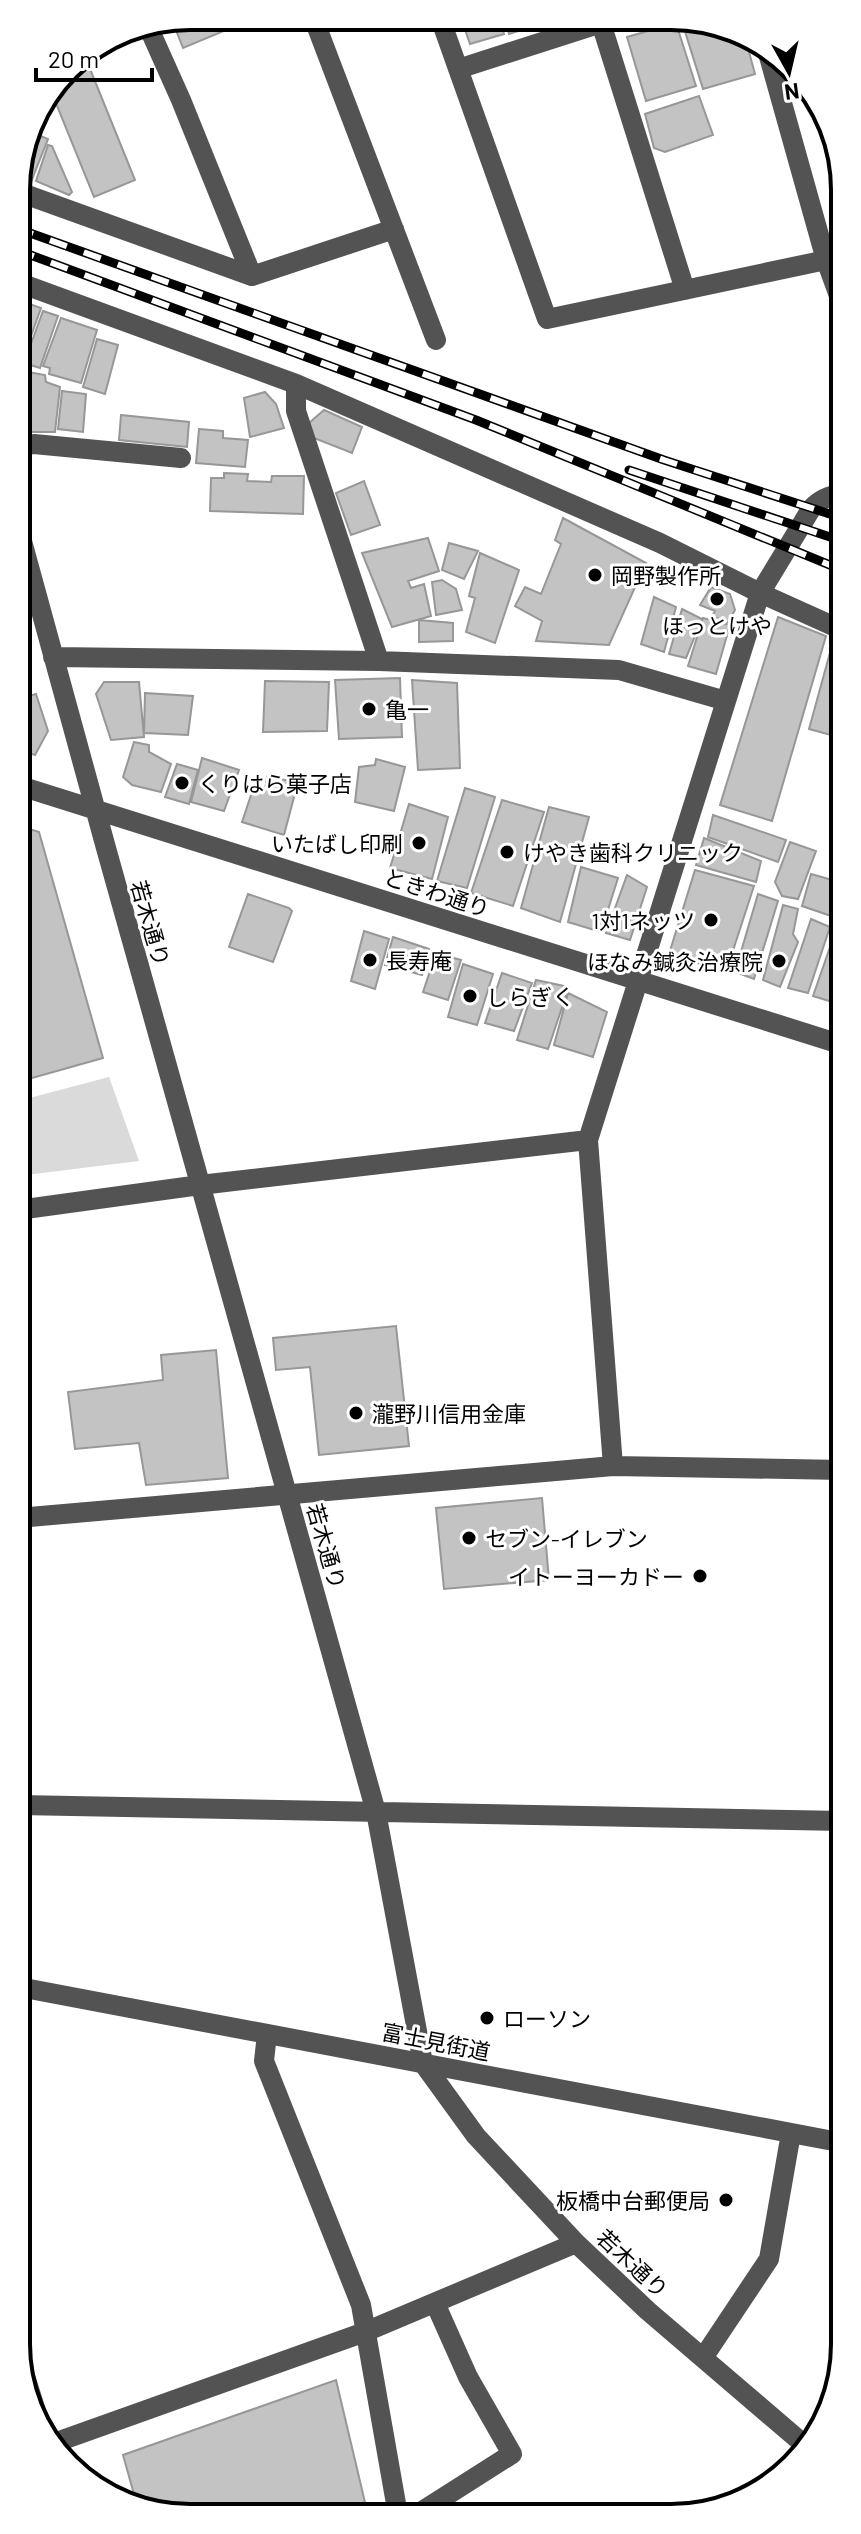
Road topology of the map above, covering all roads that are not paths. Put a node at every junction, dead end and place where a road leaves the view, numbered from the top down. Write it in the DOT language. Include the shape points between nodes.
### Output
graph roads {
  1 [pos="318,30"];
  2 [pos="444,30"];
  3 [pos="579,30"];
  4 [pos="610,30"];
  5 [pos="152,34"];
  6 [pos="772,66"];
  7 [pos="458,69"];
  8 [pos="30,196"];
  9 [pos="394,229"];
  10 [pos="826,260"];
  11 [pos="831,274"];
  12 [pos="252,276"];
  13 [pos="30,287"];
  14 [pos="685,290"];
  15 [pos="436,340"];
  16 [pos="296,384"];
  17 [pos="30,445"];
  18 [pos="181,458"];
  19 [pos="831,496"];
  20 [pos="30,571"];
  21 [pos="760,593"];
  22 [pos="831,625"];
  23 [pos="53,657"];
  24 [pos="379,661"];
  25 [pos="726,701"];
  26 [pos="30,789"];
  27 [pos="95,809"];
  28 [pos="637,980"];
  29 [pos="831,1041"];
  30 [pos="588,1140"];
  31 [pos="200,1185"];
  32 [pos="30,1208"];
  33 [pos="613,1466"];
  34 [pos="831,1470"];
  35 [pos="288,1496"];
  36 [pos="30,1517"];
  37 [pos="30,1805"];
  38 [pos="376,1812"];
  39 [pos="831,1821"];
  40 [pos="30,1989"];
  41 [pos="267,2034"];
  42 [pos="423,2063"];
  43 [pos="791,2133"];
  44 [pos="831,2141"];
  45 [pos="576,2243"];
  46 [pos="435,2303"];
  47 [pos="365,2332"];
  48 [pos="703,2358"];
  49 [pos="62,2440"];
  50 [pos="799,2440"];
  51 [pos="396,2504"];
  52 [pos="433,2504"];
  1 -- 9 [label="street"];
  2 -- 7 [label="street"];
  3 -- 7 [label="street"];
  4 -- 14 [label="street"];
  5 -- 12 [label="street"];
  6 -- 10 [label="street"];
  7 -- 14 [label="street" via="547,319"];
  8 -- 12 [label="street"];
  9 -- 12 [label="street"];
  9 -- 15 [label="street"];
  10 -- 11 [label="street"];
  10 -- 14 [label="street"];
  13 -- 16 [label="street"];
  16 -- 21 [label="street" via="660,543"];
  16 -- 24 [label="street" via="296,411"];
  17 -- 18 [label="street"];
  19 -- 21 [label="street" via="811,509"];
  20 -- 23 [label="street, 若木通り"];
  21 -- 22 [label="street"];
  21 -- 25 [label="street"];
  23 -- 24 [label="street"];
  23 -- 27 [label="street, 若木通り"];
  24 -- 25 [label="street" via="619,670"];
  25 -- 28 [label="street"];
  26 -- 27 [label="street, ときわ通り"];
  27 -- 28 [label="street, ときわ通り"];
  27 -- 31 [label="street, 若木通り"];
  28 -- 29 [label="street, ときわ通り"];
  28 -- 30 [label="street"];
  30 -- 31 [label="street"];
  30 -- 33 [label="street"];
  31 -- 32 [label="street"];
  31 -- 35 [label="street, 若木通り"];
  33 -- 34 [label="street"];
  33 -- 35 [label="street"];
  35 -- 36 [label="street"];
  35 -- 38 [label="street, 若木通り"];
  37 -- 38 [label="street"];
  38 -- 39 [label="street"];
  38 -- 42 [label="street, 若木通り"];
  40 -- 41 [label="street, 富士見街道"];
  41 -- 42 [label="street, 富士見街道"];
  41 -- 47 [label="street" via="264,2061 361,2305"];
  42 -- 43 [label="street, 富士見街道"];
  42 -- 45 [label="street, 若木通り" via="476,2136"];
  43 -- 44 [label="street, 富士見街道"];
  43 -- 48 [label="street" via="769,2259"];
  45 -- 46 [label="street"];
  45 -- 48 [label="street, 若木通り"];
  46 -- 47 [label="street"];
  46 -- 52 [label="street" via="468,2377 512,2454"];
  47 -- 49 [label="street"];
  47 -- 51 [label="street"];
  48 -- 50 [label="street, 若木通り"];
}
